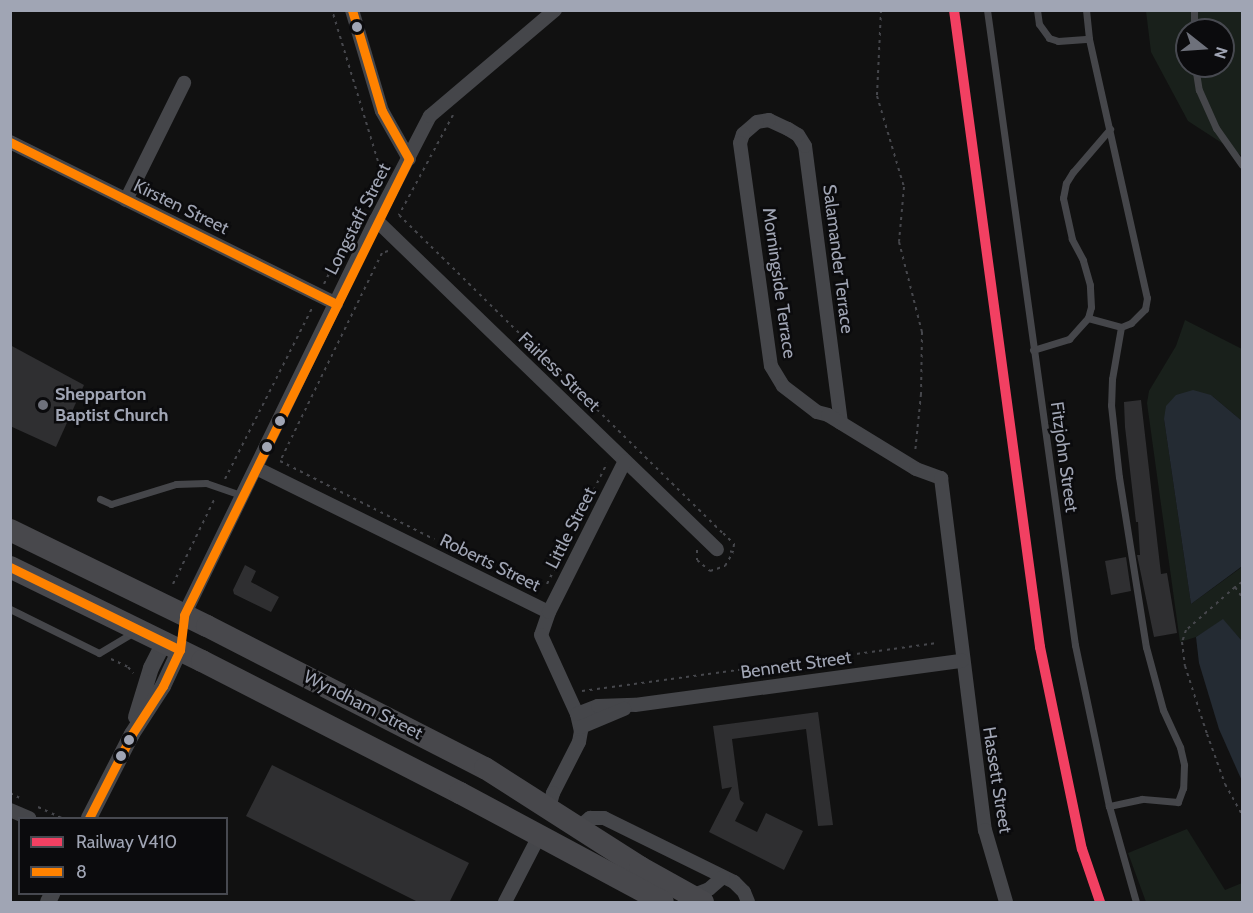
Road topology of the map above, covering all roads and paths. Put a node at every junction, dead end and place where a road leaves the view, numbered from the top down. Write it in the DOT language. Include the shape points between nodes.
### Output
graph roads {
  1 [pos="352,10"];
  2 [pos="555,10"];
  3 [pos="881,10"];
  4 [pos="987,10"];
  5 [pos="1037,10"];
  6 [pos="1086,10"];
  7 [pos="1089,39"];
  8 [pos="1197,78"];
  9 [pos="184,82"];
  10 [pos="455,113"];
  11 [pos="769,120"];
  12 [pos="1110,129"];
  13 [pos="10,142"];
  14 [pos="409,159"];
  15 [pos="1242,165"];
  16 [pos="126,200"];
  17 [pos="376,220"];
  18 [pos="393,250"];
  19 [pos="336,304"];
  20 [pos="1088,318"];
  21 [pos="1121,327"];
  22 [pos="1033,350"];
  23 [pos="841,423"];
  24 [pos="622,466"];
  25 [pos="256,468"];
  26 [pos="916,468"];
  27 [pos="243,496"];
  28 [pos="100,499"];
  29 [pos="10,530"];
  30 [pos="437,540"];
  31 [pos="698,547"];
  32 [pos="717,549"];
  33 [pos="733,552"];
  34 [pos="10,567"];
  35 [pos="1242,582"];
  36 [pos="1235,587"];
  37 [pos="542,593"];
  38 [pos="1242,597"];
  39 [pos="10,609"];
  40 [pos="549,612"];
  41 [pos="184,615"];
  42 [pos="137,630"];
  43 [pos="939,643"];
  44 [pos="172,646"];
  45 [pos="99,653"];
  46 [pos="962,661"];
  47 [pos="579,692"];
  48 [pos="143,695"];
  49 [pos="579,721"];
  50 [pos="132,734"];
  51 [pos="1109,806"];
  52 [pos="549,808"];
  53 [pos="10,810"];
  54 [pos="1242,815"];
  55 [pos="25,817"];
  56 [pos="90,817"];
  57 [pos="578,828"];
  58 [pos="539,836"];
  59 [pos="723,877"];
  60 [pos="697,899"];
  61 [pos="505,903"];
  62 [pos="663,903"];
  63 [pos="748,903"];
  64 [pos="1006,903"];
  65 [pos="1136,903"];
  1 -- 14 [label="street" via="382,111"];
  2 -- 14 [label="street, Longstaff Street" via="430,116"];
  3 -- 26 [label="path" via="877,96 904,187 899,242 922,332"];
  4 -- 22 [label="lane, Fitzjohn Street"];
  5 -- 7 [label="lane" via="1039,24 1049,38"];
  6 -- 7 [label="lane"];
  7 -- 12 [label="lane"];
  8 -- 15 [label="lane" via="1216,128"];
  9 -- 16 [label="street"];
  10 -- 33 [label="path" via="399,215 734,544"];
  11 -- 23 [label="street, Salamander Terrace" via="798,135 805,146"];
  11 -- 23 [label="street, Morningside Terrace" via="748,128 741,143 771,366 783,386 817,412"];
  12 -- 20 [label="lane" via="1073,172 1063,198 1072,239 1090,285"];
  12 -- 21 [label="lane" via="1147,298 1145,309"];
  13 -- 16 [label="street, Kirsten Street"];
  14 -- 17 [label="street, Longstaff Street"];
  16 -- 19 [label="street, Kirsten Street"];
  17 -- 19 [label="street, Longstaff Street"];
  17 -- 24 [label="street, Fairless Street"];
  18 -- 30 [label="path" via="381,253 280,461"];
  19 -- 25 [label="street, Longstaff Street"];
  20 -- 21 [label="lane"];
  20 -- 22 [label="lane" via="1069,339"];
  21 -- 51 [label="lane" via="1111,405 1129,548 1146,647 1163,710 1184,765 1178,802 1142,799"];
  22 -- 51 [label="lane, Fitzjohn Street" via="1075,645"];
  23 -- 26 [label="street, Morningside Terrace"];
  24 -- 32 [label="street, Fairless Street"];
  24 -- 37 [label="path" via="608,459"];
  24 -- 40 [label="street, Little Street"];
  25 -- 27 [label="street, Longstaff Street"];
  25 -- 40 [label="street, Roberts Street"];
  26 -- 46 [label="street, Morningside Terrace" via="942,478"];
  27 -- 28 [label="lane" via="206,483 176,484 111,504"];
  27 -- 41 [label="street, Longstaff Street"];
  29 -- 41 [label="highway, Wyndham Street"];
  31 -- 33 [label="path" via="697,560 710,571 725,566"];
  32 -- 33 [label="path"];
  34 -- 42 [label="highway, Wyndham Street"];
  35 -- 36 [label="path"];
  36 -- 38 [label="path"];
  36 -- 54 [label="path" via="1186,630 1182,642 1185,666 1207,734 1225,784"];
  39 -- 45 [label="lane"];
  40 -- 49 [label="street, Roberts Street" via="541,635"];
  41 -- 44 [label="highway"];
  41 -- 52 [label="highway, Wyndham Street" via="485,768"];
  42 -- 44 [label="highway, Wyndham Street"];
  42 -- 45 [label="lane"];
  43 -- 47 [label="path"];
  44 -- 48 [label="street" via="151,668"];
  44 -- 50 [label="street" via="163,686"];
  44 -- 58 [label="highway, Wyndham Street"];
  45 -- 48 [label="path" via="128,667"];
  46 -- 49 [label="street, Bennett Street" via="635,705 598,706"];
  46 -- 64 [label="street, Hassett Street" via="985,830"];
  48 -- 50 [label="street"];
  49 -- 52 [label="street" via="579,742"];
  50 -- 56 [label="street"];
  51 -- 65 [label="lane, Fitzjohn Street"];
  52 -- 57 [label="highway, Wyndham Street"];
  52 -- 58 [label="highway"];
  53 -- 55 [label="street"];
  57 -- 59 [label="street" via="590,818 604,818"];
  57 -- 60 [label="highway, Wyndham Street"];
  58 -- 61 [label="street"];
  58 -- 62 [label="highway, Wyndham Street"];
  59 -- 60 [label="street"];
  59 -- 63 [label="street" via="740,886"];
}
